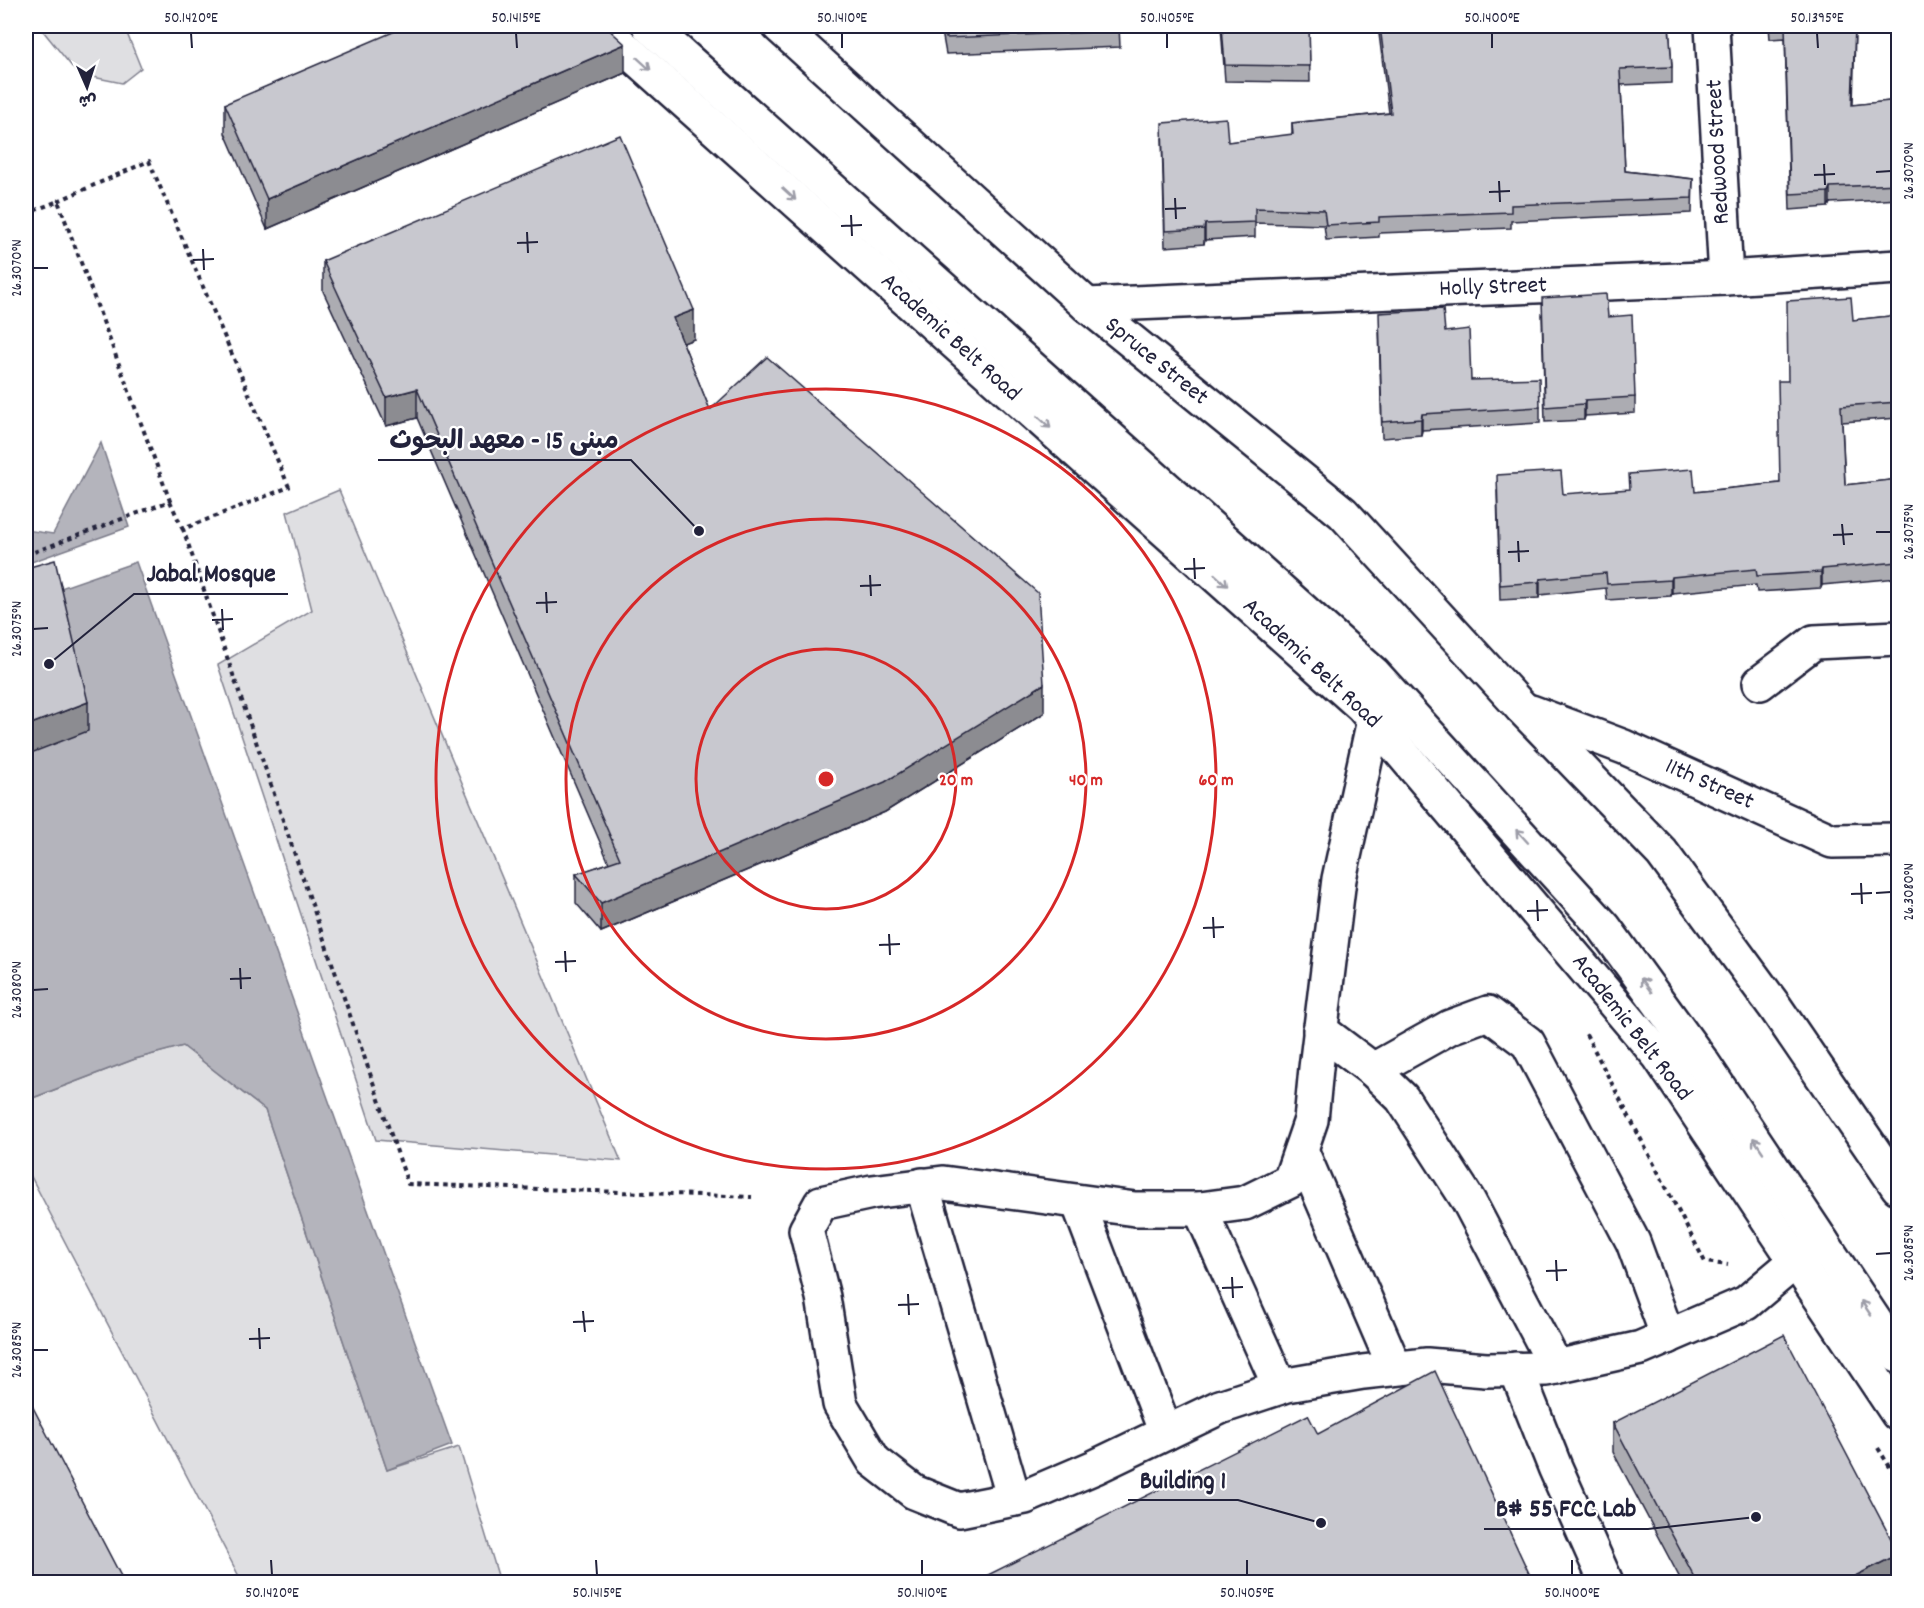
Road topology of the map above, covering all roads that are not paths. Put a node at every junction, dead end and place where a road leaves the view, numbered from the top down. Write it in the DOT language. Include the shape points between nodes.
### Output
graph roads {
  1 [pos="600,26"];
  2 [pos="649,26"];
  3 [pos="779,26"];
  4 [pos="1712,26"];
  5 [pos="1899,267"];
  6 [pos="1725,278"];
  7 [pos="1087,305"];
  8 [pos="1899,638"];
  9 [pos="1760,684"];
  10 [pos="1522,708"];
  11 [pos="1374,720"];
  12 [pos="1899,840"];
  13 [pos="1320,1030"];
  14 [pos="1373,1070"];
  15 [pos="1300,1150"];
  16 [pos="922,1185"];
  17 [pos="1899,1187"];
  18 [pos="1078,1202"];
  19 [pos="1200,1209"];
  20 [pos="1809,1251"];
  21 [pos="1668,1337"];
  22 [pos="1899,1356"];
  23 [pos="1556,1367"];
  24 [pos="1395,1368"];
  25 [pos="1516,1369"];
  26 [pos="1280,1387"];
  27 [pos="1899,1414"];
  28 [pos="1166,1433"];
  29 [pos="1014,1499"];
  30 [pos="1606,1582"];
  1 -- 11 [label="street, Academic Belt Road, one-way"];
  20 -- 2 [label="street, Academic Belt Road, one-way" via="1702,1062 1604,927 1374,674"];
  3 -- 7 [label="street, Spruce Street"];
  4 -- 6 [label="street, Redwood Street"];
  5 -- 6 [label="street, Holly Street"];
  6 -- 7 [label="street, Holly Street"];
  7 -- 10 [label="street, Spruce Street" via="1342,513"];
  8 -- 9 [label="street" via="1814,642"];
  10 -- 12 [label="street, 11th Street" via="1624,747 1832,841"];
  10 -- 17 [label="street, Spruce Street" via="1662,853 1775,1006"];
  11 -- 13 [label="street" via="1339,879"];
  11 -- 20 [label="street, Academic Belt Road" via="1659,1056"];
  13 -- 14 [label="street"];
  13 -- 15 [label="street" via="1311,1120"];
  14 -- 21 [label="street" via="1450,1027 1488,1013 1528,1043 1633,1242"];
  14 -- 23 [label="street" via="1402,1098 1468,1200"];
  15 -- 19 [label="street" via="1290,1181 1245,1203"];
  15 -- 24 [label="street"];
  16 -- 18 [label="street" via="943,1183"];
  16 -- 29 [label="street"];
  16 -- 29 [label="street" via="821,1203 806,1230 823,1297 840,1404 874,1461 914,1492 958,1510"];
  18 -- 19 [label="street" via="1135,1209"];
  18 -- 28 [label="street"];
  19 -- 26 [label="street"];
  20 -- 21 [label="street" via="1746,1303"];
  22 -- 20 [label="street, Academic Belt Road, one-way"];
  20 -- 27 [label="street, Academic Belt Road"];
  21 -- 23 [label="street" via="1641,1348"];
  23 -- 25 [label="street"];
  24 -- 25 [label="street" via="1428,1365"];
  24 -- 26 [label="street"];
  25 -- 30 [label="street"];
  26 -- 28 [label="street" via="1220,1407"];
  28 -- 29 [label="street"];
}
